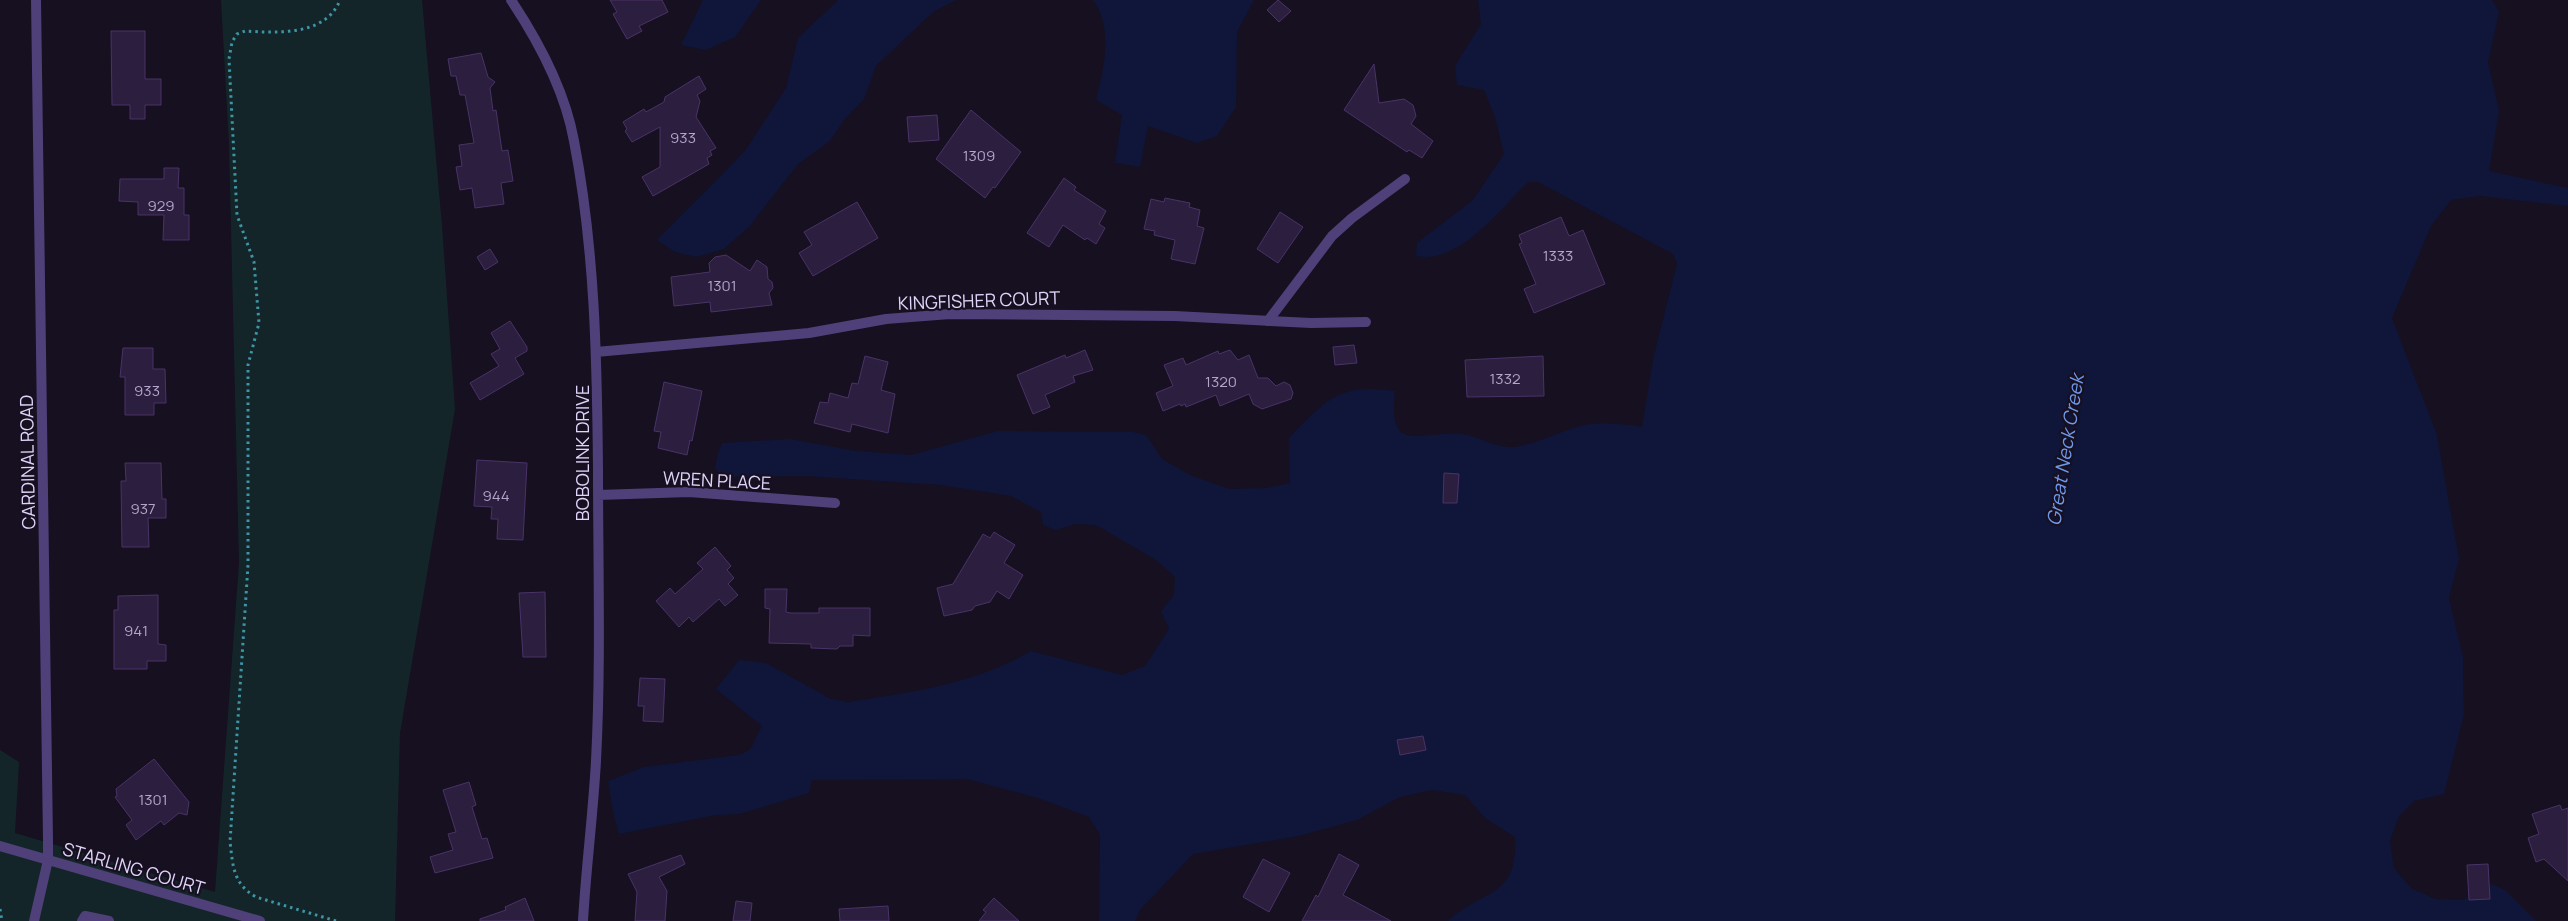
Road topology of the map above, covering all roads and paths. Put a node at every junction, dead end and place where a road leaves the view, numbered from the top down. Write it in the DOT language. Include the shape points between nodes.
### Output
graph roads {
  1 [pos="36,0"];
  2 [pos="340,0"];
  3 [pos="511,0"];
  4 [pos="1405,179"];
  5 [pos="1268,321"];
  6 [pos="1366,322"];
  7 [pos="596,352"];
  8 [pos="598,495"];
  9 [pos="835,503"];
  10 [pos="0,846"];
  11 [pos="48,860"];
  12 [pos="0,909"];
  13 [pos="2,921"];
  14 [pos="34,921"];
  15 [pos="82,921"];
  16 [pos="109,921"];
  17 [pos="260,921"];
  18 [pos="336,921"];
  19 [pos="583,921"];
  1 -- 11 [label="street, CARDINAL ROAD"];
  2 -- 18 [label="path" via="326,20 312,28 237,34 229,59 237,215 254,262 259,323 248,365 248,565 230,842 233,873 246,892 256,897"];
  3 -- 7 [label="street, BOBOLINK DRIVE" via="545,60 562,99 574,140 590,258"];
  4 -- 5 [label="street" via="1332,236"];
  5 -- 6 [label="street, KINGFISHER COURT"];
  5 -- 7 [label="street, KINGFISHER COURT" via="1165,316 950,314 886,319 800,334"];
  7 -- 8 [label="street, BOBOLINK DRIVE"];
  8 -- 9 [label="street, WREN PLACE" via="689,492"];
  8 -- 19 [label="street, BOBOLINK DRIVE" via="596,761"];
  10 -- 11 [label="street, STARLING COURT"];
  11 -- 14 [label="street, CARDINAL ROAD"];
  11 -- 17 [label="street, STARLING COURT"];
  12 -- 13 [label="path"];
  15 -- 16 [label="street" via="85,916"];
}
